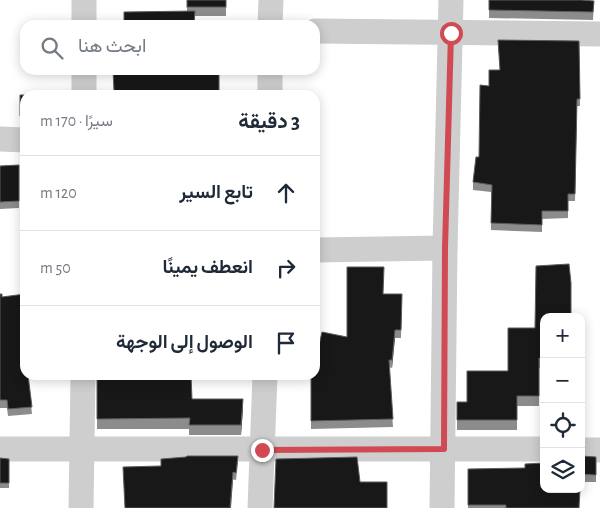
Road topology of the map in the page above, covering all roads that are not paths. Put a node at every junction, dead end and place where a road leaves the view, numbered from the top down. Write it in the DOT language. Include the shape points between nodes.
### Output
graph roads {
  1 [pos="84,0"];
  2 [pos="270,0"];
  3 [pos="451,0"];
  4 [pos="84,20"];
  5 [pos="270,20"];
  6 [pos="320,31"];
  7 [pos="451,33"];
  8 [pos="600,34"];
  9 [pos="84,75"];
  10 [pos="270,75"];
  11 [pos="84,90"];
  12 [pos="270,90"];
  13 [pos="0,139"];
  14 [pos="20,140"];
  15 [pos="445,248"];
  16 [pos="320,250"];
  17 [pos="83,380"];
  18 [pos="264,380"];
  19 [pos="0,449"];
  20 [pos="444,449"];
  21 [pos="82,450"];
  22 [pos="262,450"];
  23 [pos="540,450"];
  24 [pos="585,450"];
  25 [pos="600,450"];
  26 [pos="81,508"];
  27 [pos="260,508"];
  28 [pos="442,508"];
  1 -- 4 [label="street"];
  2 -- 5 [label="street"];
  3 -- 7 [label="street"];
  6 -- 7 [label="street"];
  7 -- 8 [label="street"];
  7 -- 15 [label="street"];
  9 -- 11 [label="street"];
  10 -- 12 [label="street"];
  13 -- 14 [label="street"];
  15 -- 16 [label="street"];
  15 -- 20 [label="street"];
  17 -- 21 [label="street"];
  18 -- 22 [label="street"];
  19 -- 21 [label="street"];
  20 -- 22 [label="street"];
  20 -- 23 [label="street"];
  20 -- 28 [label="street"];
  21 -- 22 [label="street"];
  21 -- 26 [label="street"];
  22 -- 27 [label="street"];
  24 -- 25 [label="street"];
}
